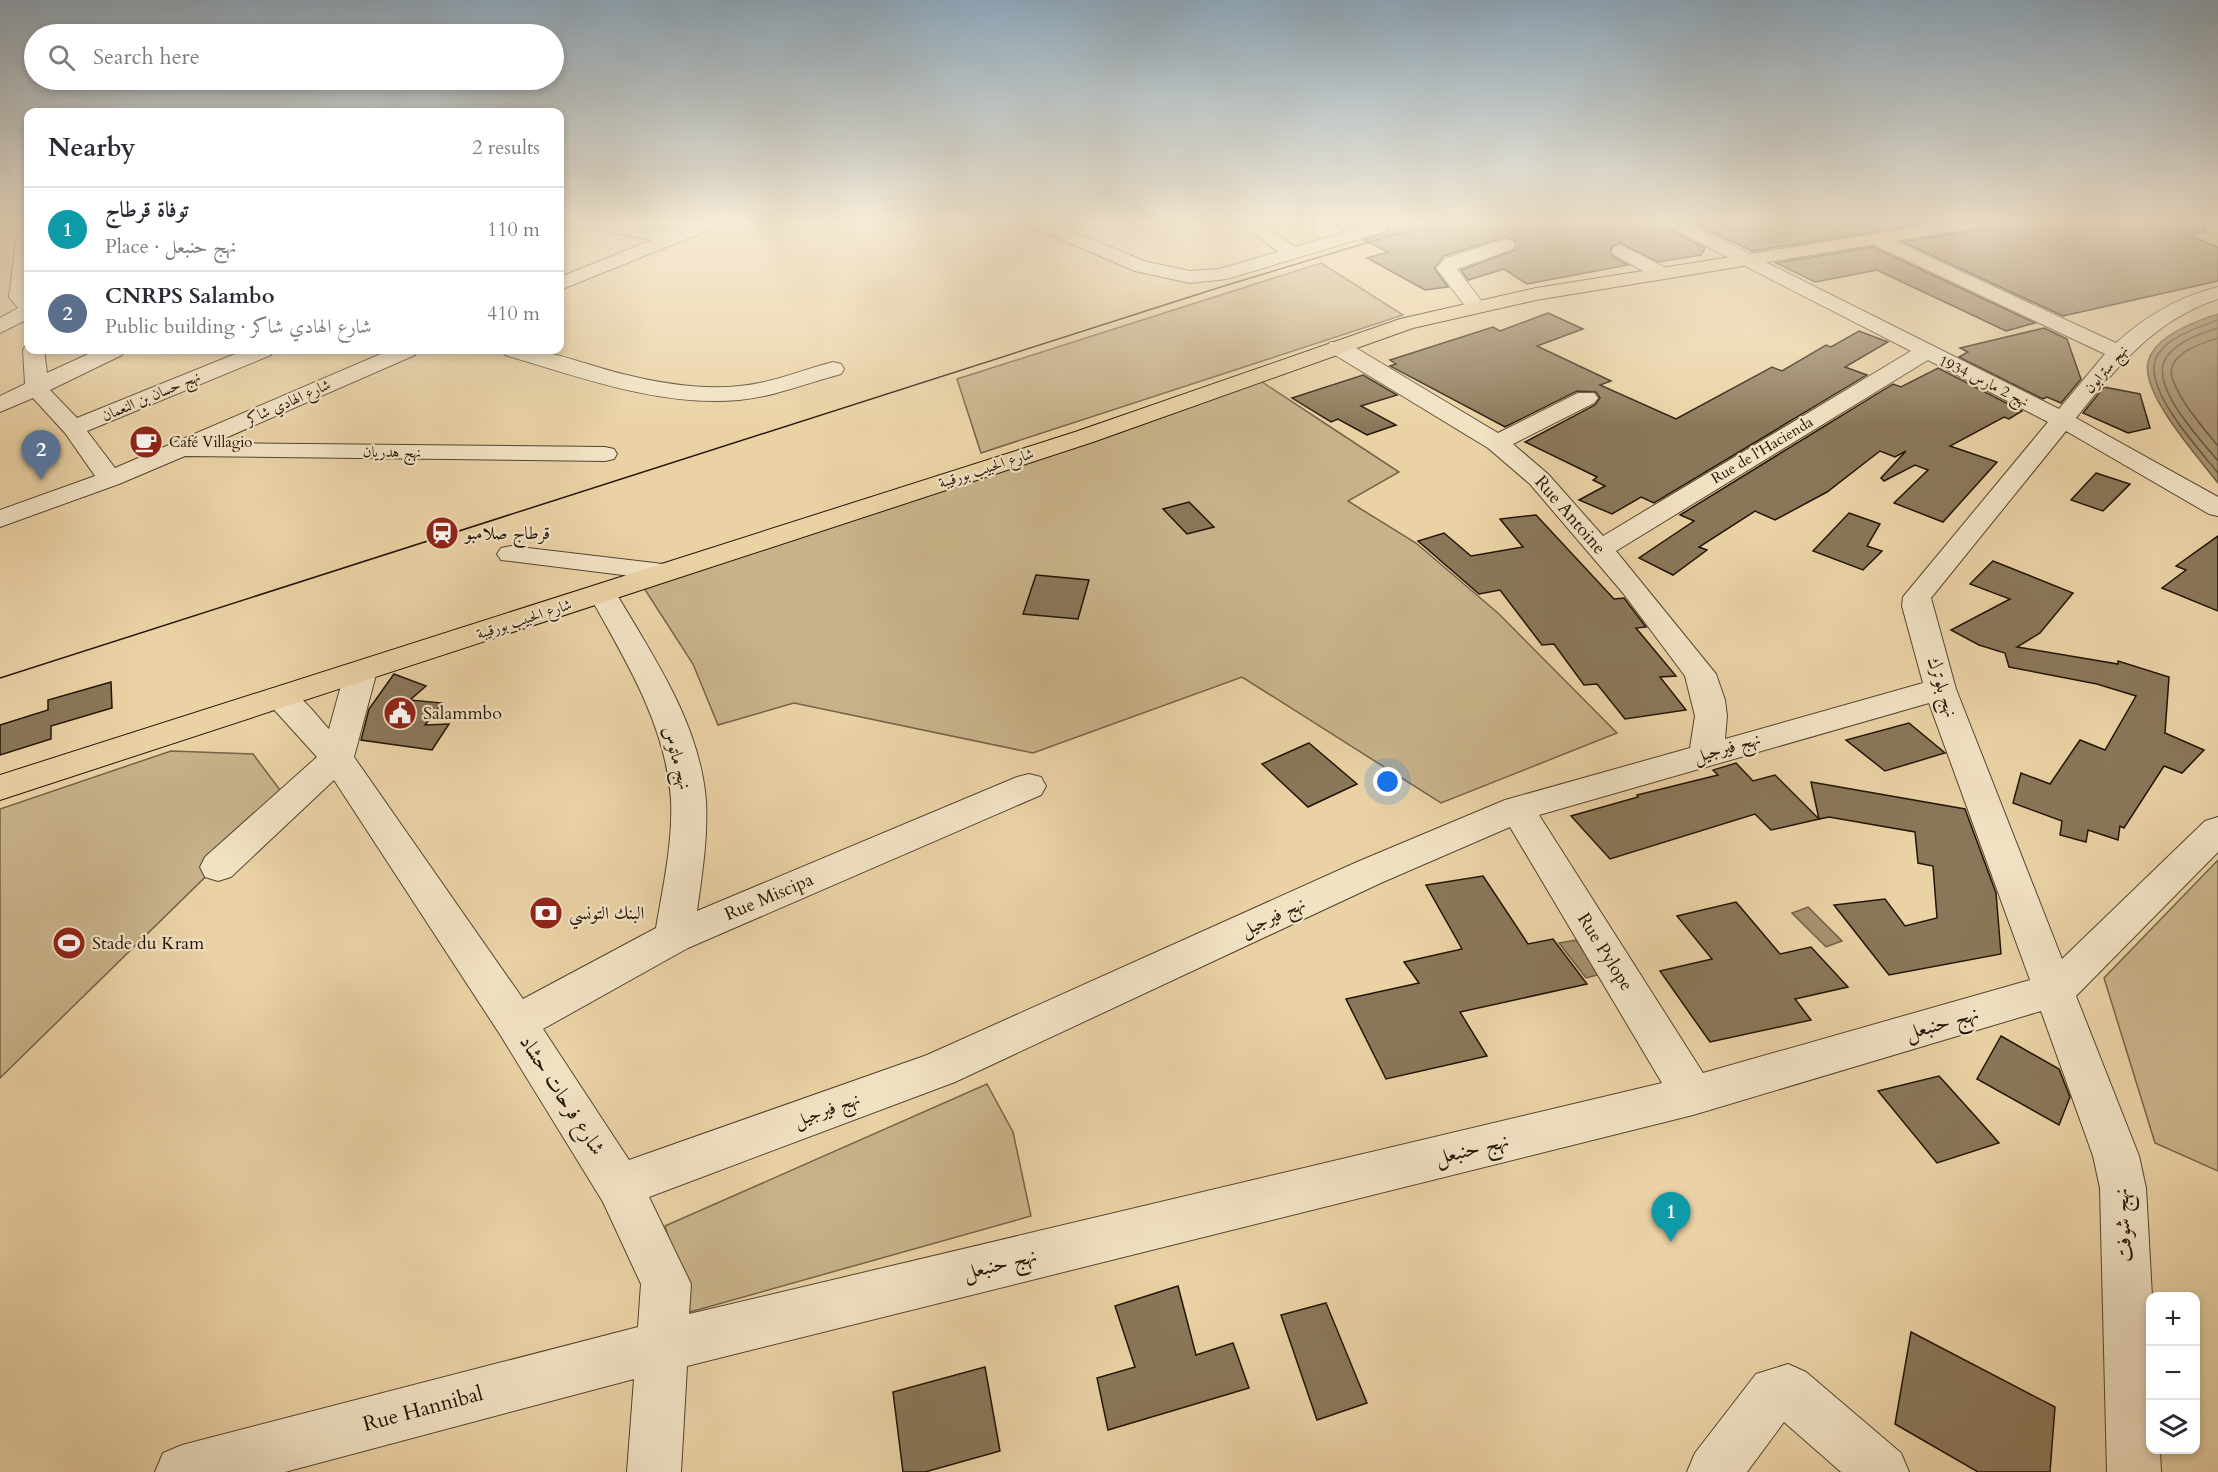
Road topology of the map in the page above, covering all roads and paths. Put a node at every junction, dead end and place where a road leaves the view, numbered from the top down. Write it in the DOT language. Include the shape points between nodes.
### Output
graph roads {
  1 [pos="1463,290"];
  2 [pos="1565,290"];
  3 [pos="1806,290"];
  4 [pos="1983,290"];
  5 [pos="2218,293"];
  6 [pos="19,303"];
  7 [pos="1476,307"];
  8 [pos="0,327"];
  9 [pos="1338,347"];
  10 [pos="1925,352"];
  11 [pos="2118,352"];
  12 [pos="34,354"];
  13 [pos="104,354"];
  14 [pos="253,354"];
  15 [pos="398,354"];
  16 [pos="528,354"];
  17 [pos="833,369"];
  18 [pos="37,383"];
  19 [pos="0,393"];
  20 [pos="1586,398"];
  21 [pos="0,405"];
  22 [pos="2063,420"];
  23 [pos="74,428"];
  24 [pos="1497,443"];
  25 [pos="180,450"];
  26 [pos="605,454"];
  27 [pos="110,480"];
  28 [pos="2218,508"];
  29 [pos="0,519"];
  30 [pos="1600,549"];
  31 [pos="511,555"];
  32 [pos="663,572"];
  33 [pos="602,593"];
  34 [pos="361,671"];
  35 [pos="1940,689"];
  36 [pos="280,697"];
  37 [pos="1706,754"];
  38 [pos="337,758"];
  39 [pos="1029,786"];
  40 [pos="0,788"];
  41 [pos="1517,808"];
  42 [pos="2218,830"];
  43 [pos="218,867"];
  44 [pos="674,937"];
  45 [pos="2055,990"];
  46 [pos="516,1023"];
  47 [pos="1694,1095"];
  48 [pos="619,1186"];
  49 [pos="663,1346"];
  50 [pos="182,1472"];
  51 [pos="654,1472"];
  52 [pos="1714,1472"];
  53 [pos="1882,1472"];
  54 [pos="2134,1472"];
  1 -- 7 [label="street"];
  2 -- 7 [label="main road, شارع الحبيب بورقيبة"];
  3 -- 10 [label="street, نهج 2 مارس 1934"];
  4 -- 11 [label="street"];
  5 -- 11 [label="street, نهج سترابون" via="2185,303 2151,322"];
  6 -- 8 [label="street"];
  7 -- 9 [label="main road, شارع الحبيب بورقيبة" via="1407,323"];
  9 -- 24 [label="street, Rue Antoine"];
  9 -- 32 [label="main road, شارع الحبيب بورقيبة" via="1084,437"];
  10 -- 22 [label="street, نهج 2 مارس 1934"];
  10 -- 30 [label="street, Rue de l'Hacienda"];
  11 -- 22 [label="street, نهج سترابون"];
  12 -- 18 [label="street"];
  13 -- 18 [label="street"];
  14 -- 23 [label="street, نهج حسان بن النعمان"];
  15 -- 25 [label="street, شارع الهادي شاكر"];
  16 -- 17 [label="street" via="674,392 703,395 741,393"];
  18 -- 19 [label="street"];
  18 -- 21 [label="street"];
  18 -- 23 [label="street"];
  20 -- 24 [label="street"];
  22 -- 28 [label="street, نهج 2 مارس 1934"];
  22 -- 35 [label="street, نهج بلوترك" via="1917,597"];
  23 -- 27 [label="street"];
  24 -- 30 [label="street, Rue Antoine" via="1539,479"];
  25 -- 26 [label="street, نهج هدريان"];
  25 -- 27 [label="street, شارع الهادي شاكر"];
  27 -- 29 [label="street, شارع الهادي شاكر"];
  30 -- 37 [label="street, Rue Antoine" via="1700,674 1711,716"];
  31 -- 32 [label="street"];
  32 -- 33 [label="main road, شارع الحبيب بورقيبة"];
  33 -- 34 [label="main road, شارع الحبيب بورقيبة"];
  33 -- 44 [label="street, نهج ماتوس" via="649,677 671,727 682,770 688,799 687,836"];
  34 -- 36 [label="main road, شارع الحبيب بورقيبة"];
  34 -- 38 [label="street"];
  35 -- 37 [label="street, نهج فيرجيل"];
  35 -- 45 [label="street, نهج بلوترك"];
  36 -- 38 [label="street, شارع فرحات حشاد"];
  36 -- 40 [label="main road, شارع الحبيب بورقيبة"];
  37 -- 41 [label="street, نهج فيرجيل"];
  38 -- 43 [label="street"];
  38 -- 46 [label="street, شارع فرحات حشاد"];
  39 -- 44 [label="street, Rue Miscipa"];
  41 -- 47 [label="street, Rue Pylope"];
  41 -- 48 [label="street, نهج فيرجيل" via="940,1069"];
  42 -- 45 [label="street, نهج حنبعل"];
  44 -- 46 [label="street, Rue Miscipa"];
  45 -- 47 [label="street, نهج حنبعل"];
  45 -- 54 [label="street, نهج شوفت" via="2113,1147 2123,1188"];
  46 -- 48 [label="street, شارع فرحات حشاد"];
  47 -- 49 [label="street, نهج حنبعل"];
  48 -- 49 [label="street, شارع فرحات حشاد" via="666,1284"];
  49 -- 50 [label="street, Rue Hannibal"];
  49 -- 51 [label="street, شارع فرحات حشاد"];
  52 -- 53 [label="street" via="1774,1392 1788,1390"];
}
